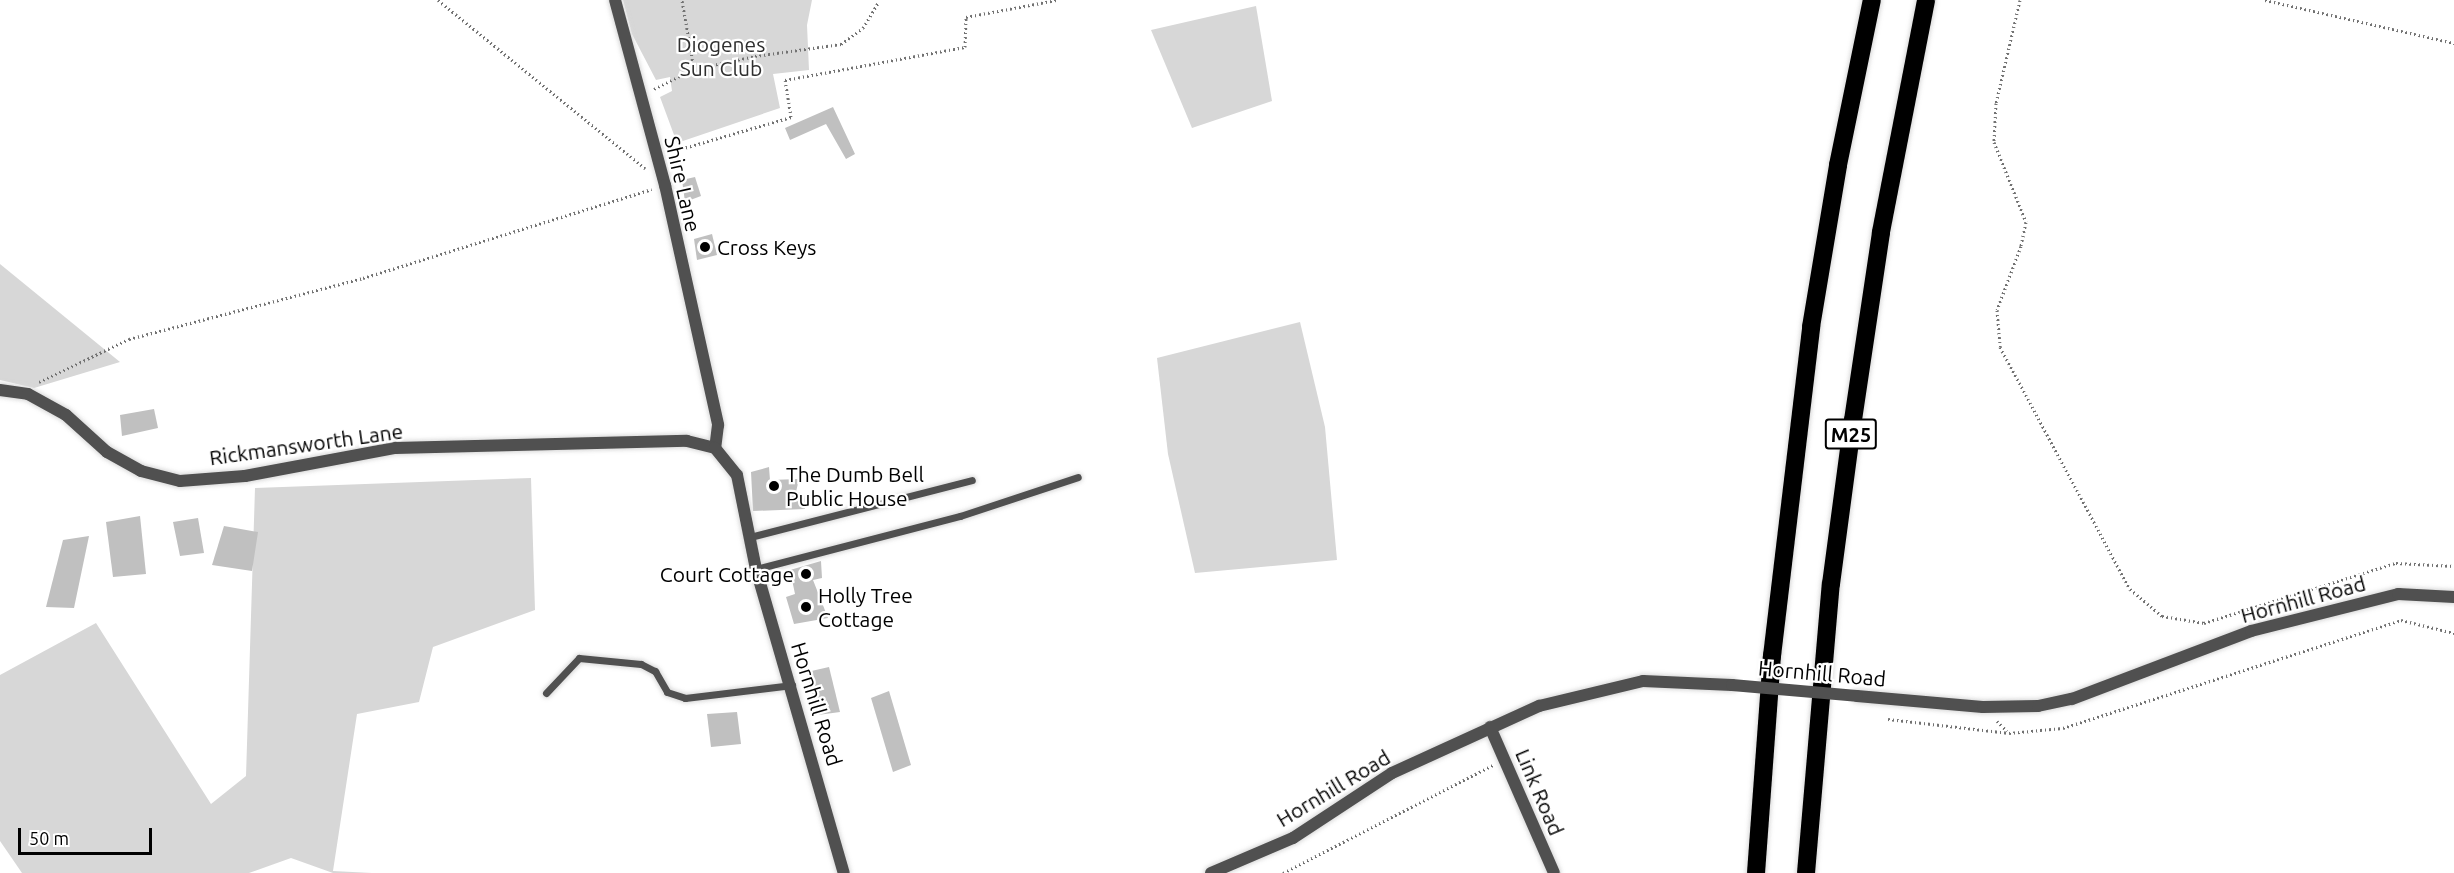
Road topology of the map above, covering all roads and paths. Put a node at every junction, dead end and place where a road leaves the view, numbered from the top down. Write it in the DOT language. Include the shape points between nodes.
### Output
graph roads {
  1 [pos="438,0"];
  2 [pos="615,0"];
  3 [pos="682,0"];
  4 [pos="1057,0"];
  5 [pos="1872,0"];
  6 [pos="1926,0"];
  7 [pos="2020,0"];
  8 [pos="2265,0"];
  9 [pos="878,3"];
  10 [pos="2454,43"];
  11 [pos="694,69"];
  12 [pos="640,94"];
  13 [pos="665,185"];
  14 [pos="28,384"];
  15 [pos="0,390"];
  16 [pos="715,448"];
  17 [pos="1078,477"];
  18 [pos="972,480"];
  19 [pos="750,537"];
  20 [pos="2454,566"];
  21 [pos="756,569"];
  22 [pos="2454,597"];
  23 [pos="2454,633"];
  24 [pos="792,685"];
  25 [pos="546,693"];
  26 [pos="1888,719"];
  27 [pos="1490,727"];
  28 [pos="1505,758"];
  29 [pos="844,873"];
  30 [pos="1211,873"];
  31 [pos="1283,873"];
  32 [pos="1554,873"];
  33 [pos="1756,873"];
  34 [pos="1806,873"];
  1 -- 13 [label="path"];
  2 -- 12 [label="street, Shire Lane"];
  3 -- 11 [label="path"];
  4 -- 13 [label="path" via="966,16 965,47 785,80 791,117 677,150"];
  5 -- 33 [label="highway, M25" via="1838,165 1810,339 1772,656"];
  6 -- 34 [label="highway, M25" via="1881,232 1852,420 1829,606"];
  7 -- 20 [label="path" via="1996,103 1994,142 2026,222 1997,310 2000,347 2130,589 2162,616 2204,623 2396,563"];
  8 -- 10 [label="path"];
  9 -- 11 [label="path" via="863,28 841,44"];
  11 -- 12 [label="path"];
  12 -- 13 [label="street, Shire Lane"];
  13 -- 14 [label="path" via="363,278 129,339 47,380"];
  13 -- 16 [label="street, Shire Lane" via="718,425"];
  15 -- 16 [label="street, Rickmansworth Lane" via="28,393 66,415 107,452 132,466 180,481 245,476 395,448 687,441"];
  16 -- 19 [label="street, Hornhill Road" via="737,475"];
  17 -- 21 [label="lane" via="960,516"];
  18 -- 19 [label="lane"];
  19 -- 21 [label="street, Hornhill Road"];
  21 -- 24 [label="street, Hornhill Road"];
  22 -- 27 [label="street, Hornhill Road, bridge" via="2398,594 2263,628 2072,699 2038,706 1983,707 1643,681 1539,706"];
  23 -- 26 [label="path" via="2401,620 2063,728 2009,733"];
  24 -- 25 [label="lane" via="685,698 668,692 655,671 641,664 579,658"];
  24 -- 29 [label="street, Hornhill Road"];
  27 -- 28 [label="street, Link Road"];
  27 -- 30 [label="street, Hornhill Road" via="1392,773 1293,838"];
  28 -- 31 [label="path"];
  28 -- 32 [label="street, Link Road"];
}
